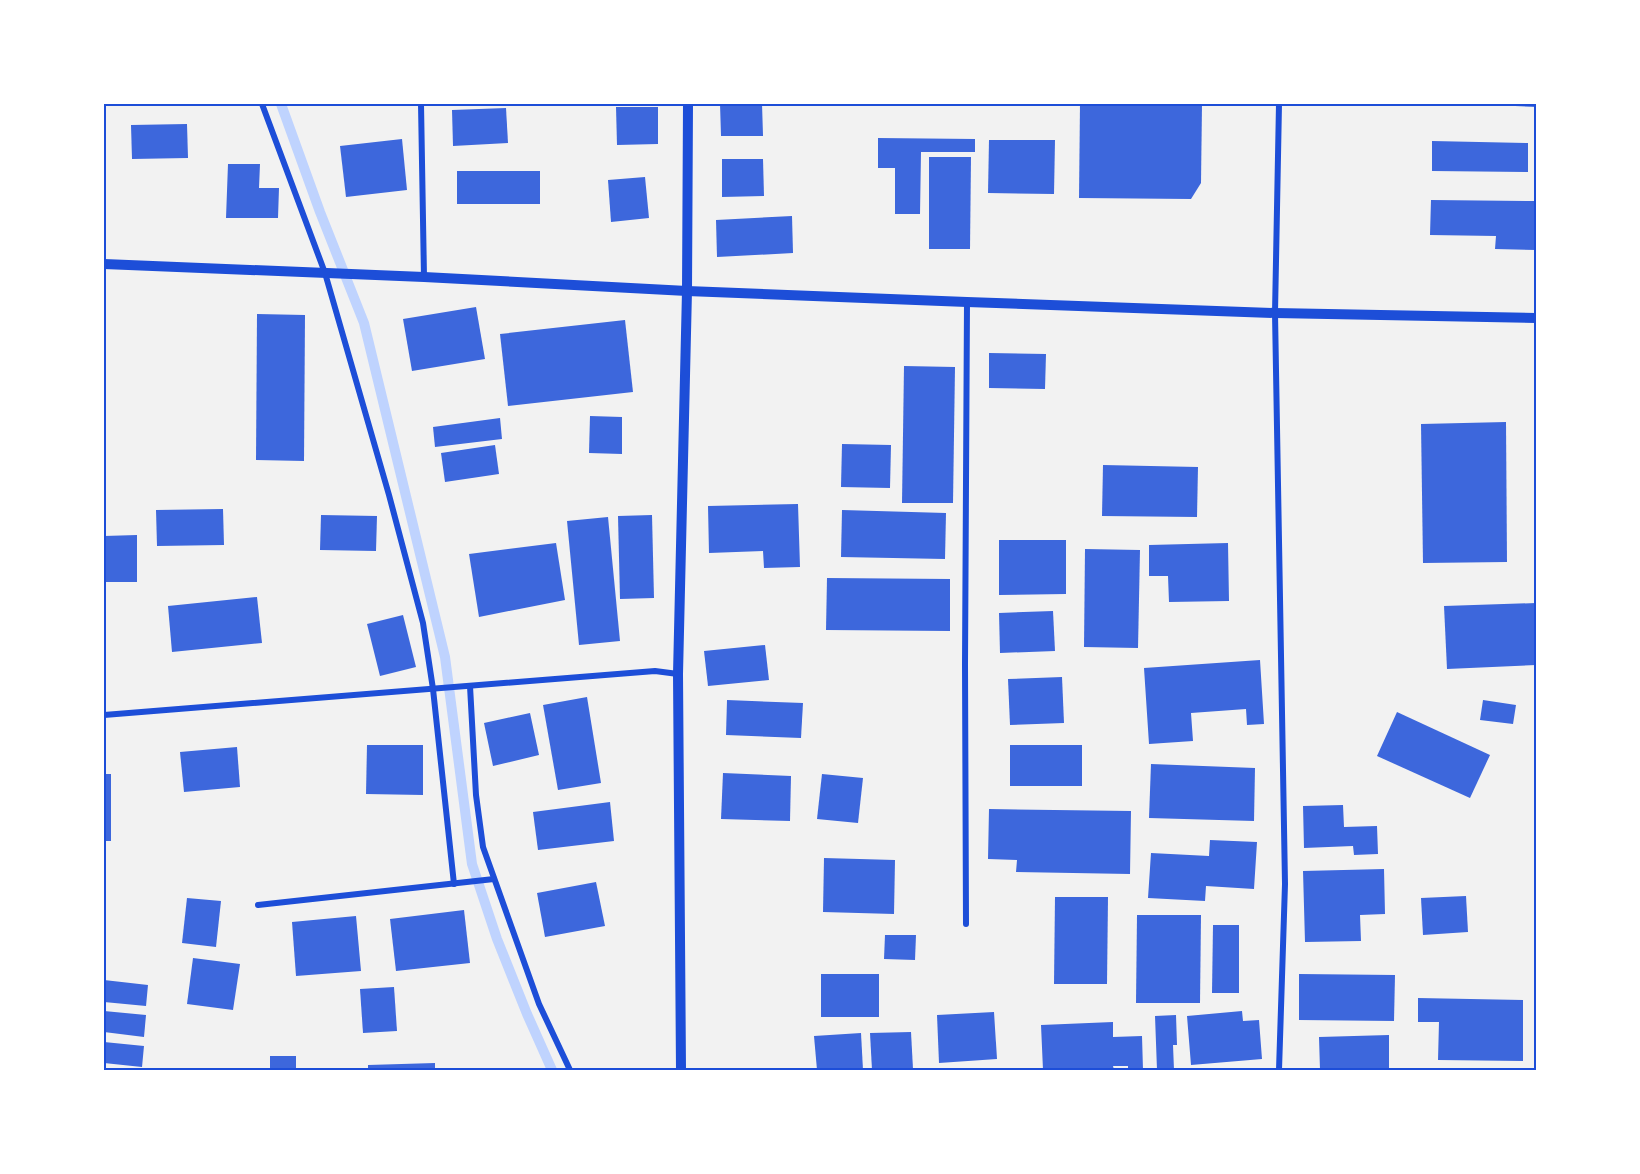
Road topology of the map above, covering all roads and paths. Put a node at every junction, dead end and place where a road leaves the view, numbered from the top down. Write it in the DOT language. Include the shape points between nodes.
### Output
graph roads {
  1 [pos="262,104"];
  2 [pos="421,104"];
  3 [pos="688,104"];
  4 [pos="1279,104"];
  5 [pos="104,264"];
  6 [pos="325,273"];
  7 [pos="424,277"];
  8 [pos="687,291"];
  9 [pos="967,302"];
  10 [pos="1275,313"];
  11 [pos="1536,318"];
  12 [pos="678,674"];
  13 [pos="470,686"];
  14 [pos="434,688"];
  15 [pos="104,715"];
  16 [pos="494,879"];
  17 [pos="454,884"];
  18 [pos="258,905"];
  19 [pos="966,924"];
  20 [pos="570,1071"];
  21 [pos="681,1071"];
  22 [pos="1279,1071"];
  1 -- 6 [label="street"];
  2 -- 7 [label="street"];
  3 -- 8 [label="street"];
  4 -- 10 [label="street"];
  5 -- 6 [label="street"];
  6 -- 7 [label="street"];
  6 -- 14 [label="street" via="423,623"];
  7 -- 8 [label="street"];
  8 -- 9 [label="street"];
  8 -- 12 [label="street"];
  9 -- 10 [label="street"];
  9 -- 19 [label="street"];
  10 -- 11 [label="street"];
  10 -- 22 [label="street" via="1286,884"];
  12 -- 13 [label="street" via="655,671"];
  12 -- 21 [label="street"];
  13 -- 14 [label="street"];
  13 -- 16 [label="street" via="476,795 483,848"];
  14 -- 15 [label="street"];
  14 -- 17 [label="street"];
  16 -- 17 [label="street"];
  16 -- 20 [label="street" via="539,1004"];
  17 -- 18 [label="street"];
}
